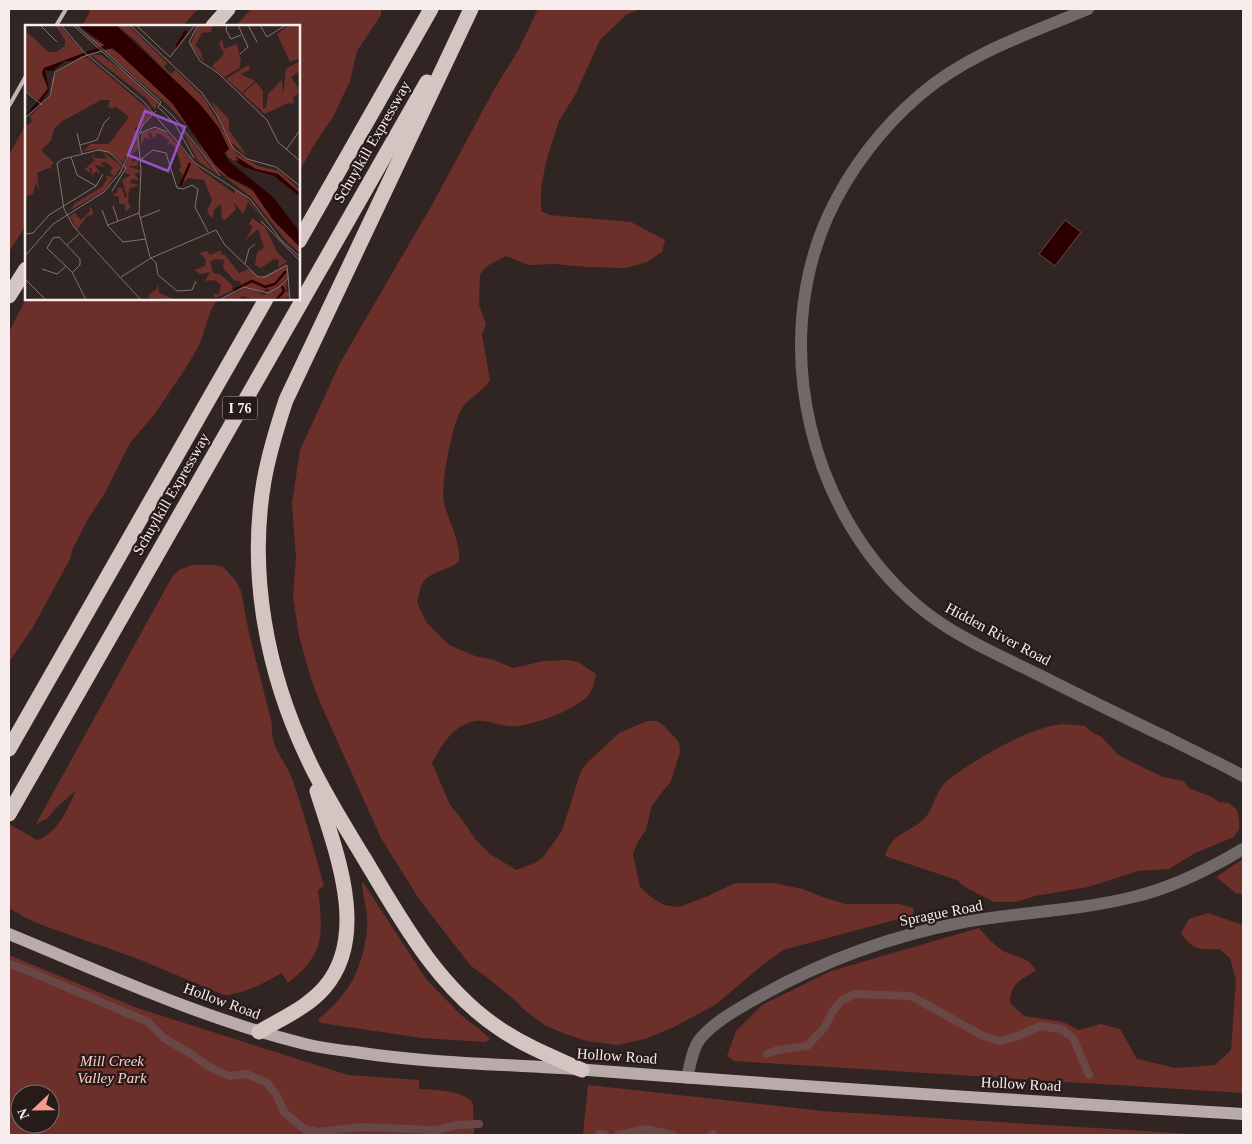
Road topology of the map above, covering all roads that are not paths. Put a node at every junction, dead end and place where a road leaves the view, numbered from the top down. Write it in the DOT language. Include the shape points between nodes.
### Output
graph roads {
  1 [pos="228,9"];
  2 [pos="431,9"];
  3 [pos="470,9"];
  4 [pos="1088,9"];
  5 [pos="214,25"];
  6 [pos="300,239"];
  7 [pos="25,271"];
  8 [pos="9,296"];
  9 [pos="265,300"];
  10 [pos="9,749"];
  11 [pos="307,758"];
  12 [pos="1243,776"];
  13 [pos="10,811"];
  14 [pos="1243,849"];
  15 [pos="9,934"];
  16 [pos="259,1032"];
  17 [pos="582,1070"];
  18 [pos="687,1078"];
  19 [pos="1243,1114"];
  1 -- 5 [label="highway"];
  2 -- 6 [label="highway, Schuylkill Expressway"];
  3 -- 11 [label="highway" via="286,400 272,444 259,525 265,627 276,673"];
  3 -- 13 [label="highway, Schuylkill Expressway / I 76"];
  4 -- 12 [label="street, Hidden River Road" via="971,59 946,74 890,123 855,168 828,217 809,279 802,342 802,374 808,411 822,466 850,527 880,567 919,607 948,629"];
  7 -- 8 [label="highway"];
  9 -- 10 [label="highway, Schuylkill Expressway / I 76"];
  11 -- 16 [label="highway" via="340,869 347,907 347,937 339,966 325,987 303,1007"];
  11 -- 17 [label="highway" via="377,880 437,971 466,1002 498,1028 528,1046"];
  14 -- 18 [label="street, Sprague Road" via="1190,878 1133,897 957,924 880,942 843,956 774,988 711,1028 699,1040"];
  15 -- 16 [label="main road, Hollow Road" via="211,1016"];
  16 -- 17 [label="main road, Hollow Road" via="308,1045 370,1055"];
  17 -- 18 [label="main road, Hollow Road"];
  18 -- 19 [label="main road, Hollow Road"];
}
